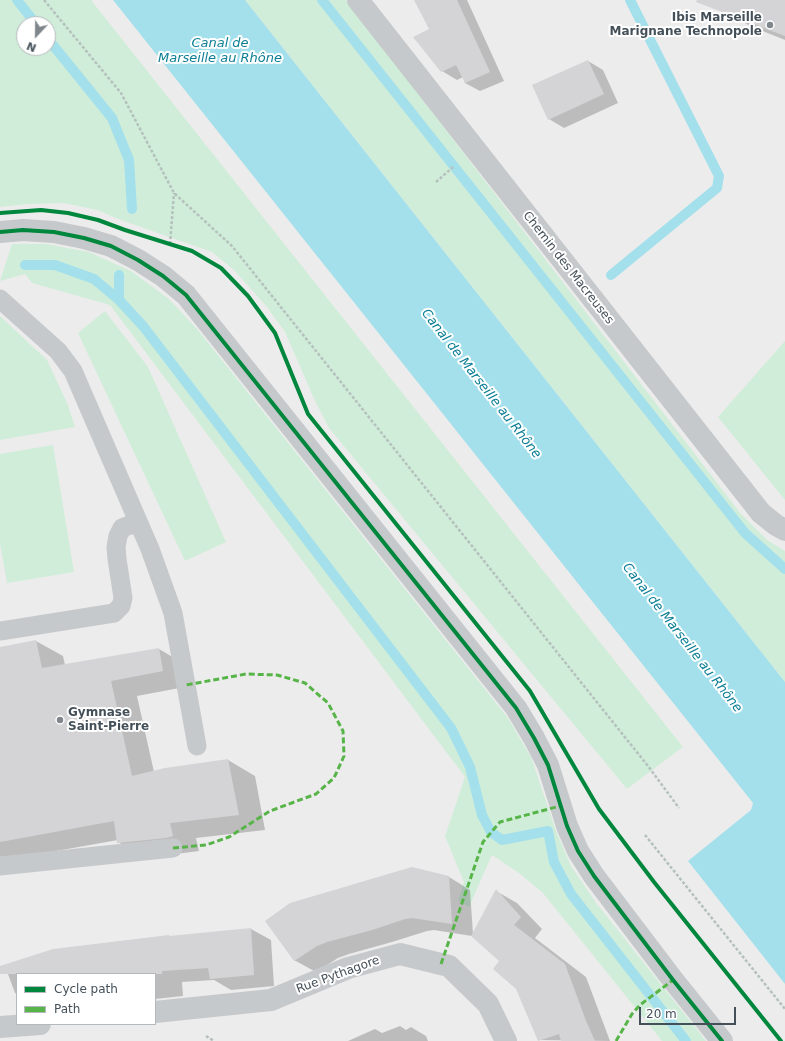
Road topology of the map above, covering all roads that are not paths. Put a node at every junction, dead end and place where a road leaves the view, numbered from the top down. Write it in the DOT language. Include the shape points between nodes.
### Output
graph roads {
  1 [pos="358,0"];
  2 [pos="0,232"];
  3 [pos="0,299"];
  4 [pos="138,522"];
  5 [pos="785,530"];
  6 [pos="0,631"];
  7 [pos="197,746"];
  8 [pos="173,848"];
  9 [pos="0,866"];
  10 [pos="156,1012"];
  11 [pos="35,1025"];
  12 [pos="3,1032"];
  13 [pos="506,1041"];
  14 [pos="722,1041"];
  1 -- 5 [label="street, Chemin des Macreuses" via="760,513"];
  2 -- 14 [label="street" via="54,232 111,246 163,276 186,296 516,708 548,766 567,826 578,851 594,876"];
  3 -- 4 [label="lane" via="58,351 74,371"];
  4 -- 6 [label="lane" via="122,528 118,536 116,547 123,598 121,606 114,613"];
  4 -- 7 [label="lane" via="173,613"];
  8 -- 9 [label="lane"];
  10 -- 13 [label="street, Rue Pythagore" via="270,1000 348,968 400,954 449,966 488,1004"];
  11 -- 12 [label="street"];
}
